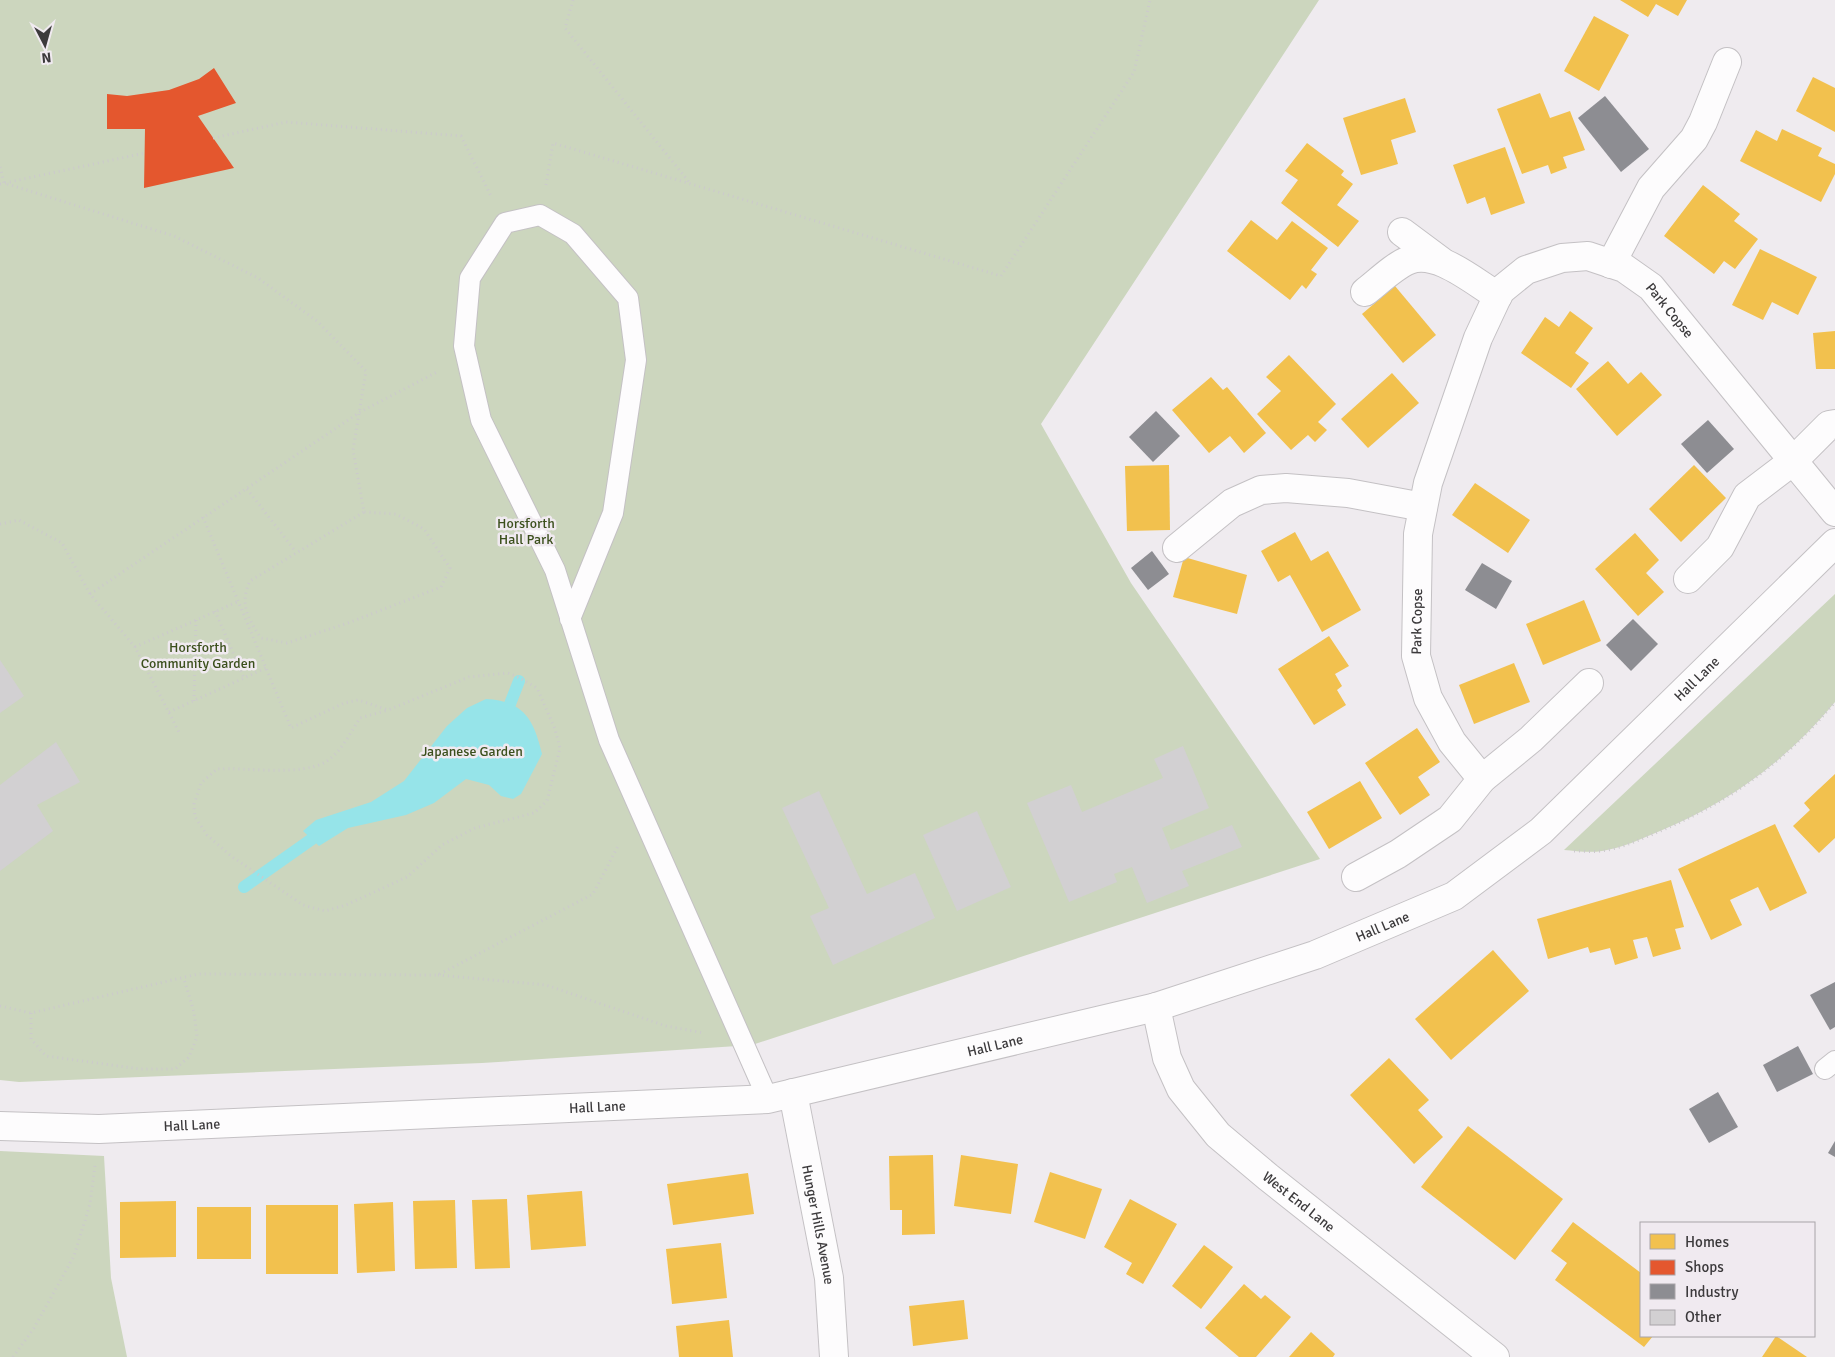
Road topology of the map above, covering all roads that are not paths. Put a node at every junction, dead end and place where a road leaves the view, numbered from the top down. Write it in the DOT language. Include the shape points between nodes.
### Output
graph roads {
  1 [pos="1728,62"];
  2 [pos="1402,232"];
  3 [pos="1440,260"];
  4 [pos="1611,264"];
  5 [pos="1365,292"];
  6 [pos="1498,296"];
  7 [pos="1835,424"];
  8 [pos="1793,461"];
  9 [pos="1424,507"];
  10 [pos="1835,512"];
  11 [pos="1835,543"];
  12 [pos="1178,548"];
  13 [pos="1688,579"];
  14 [pos="570,618"];
  15 [pos="1589,683"];
  16 [pos="1482,779"];
  17 [pos="1356,876"];
  18 [pos="1156,1007"];
  19 [pos="780,1096"];
  20 [pos="0,1126"];
  21 [pos="834,1357"];
  22 [pos="1495,1357"];
  1 -- 4 [label="street" via="1694,139 1650,188"];
  2 -- 3 [label="street"];
  3 -- 5 [label="street" via="1425,256 1408,260"];
  3 -- 6 [label="street"];
  4 -- 6 [label="street, Park Copse" via="1588,256 1562,258 1526,270"];
  4 -- 8 [label="street, Park Copse" via="1624,268 1652,287"];
  6 -- 9 [label="street, Park Copse" via="1478,338 1428,483"];
  7 -- 8 [label="street" via="1829,425"];
  8 -- 10 [label="street, Park Copse"];
  8 -- 13 [label="street" via="1747,496 1720,547"];
  9 -- 12 [label="street" via="1348,493 1286,488 1261,490 1232,503"];
  9 -- 16 [label="street, Park Copse" via="1418,534 1416,656 1428,698 1452,742"];
  11 -- 18 [label="street, Hall Lane" via="1541,830 1454,896 1315,955"];
  14 -- 14 [label="lane" via="613,512 636,360 628,298 573,234 540,214 505,223 470,278 464,346 481,420 555,570"];
  14 -- 19 [label="lane" via="609,740 743,1040"];
  15 -- 16 [label="street"];
  16 -- 17 [label="street" via="1450,819 1398,854"];
  18 -- 19 [label="street, Hall Lane"];
  18 -- 22 [label="street, West End Lane" via="1167,1058 1181,1089 1218,1135"];
  19 -- 20 [label="street, Hall Lane" via="99,1129"];
  19 -- 21 [label="street, Hunger Hills Avenue" via="829,1278"];
}
